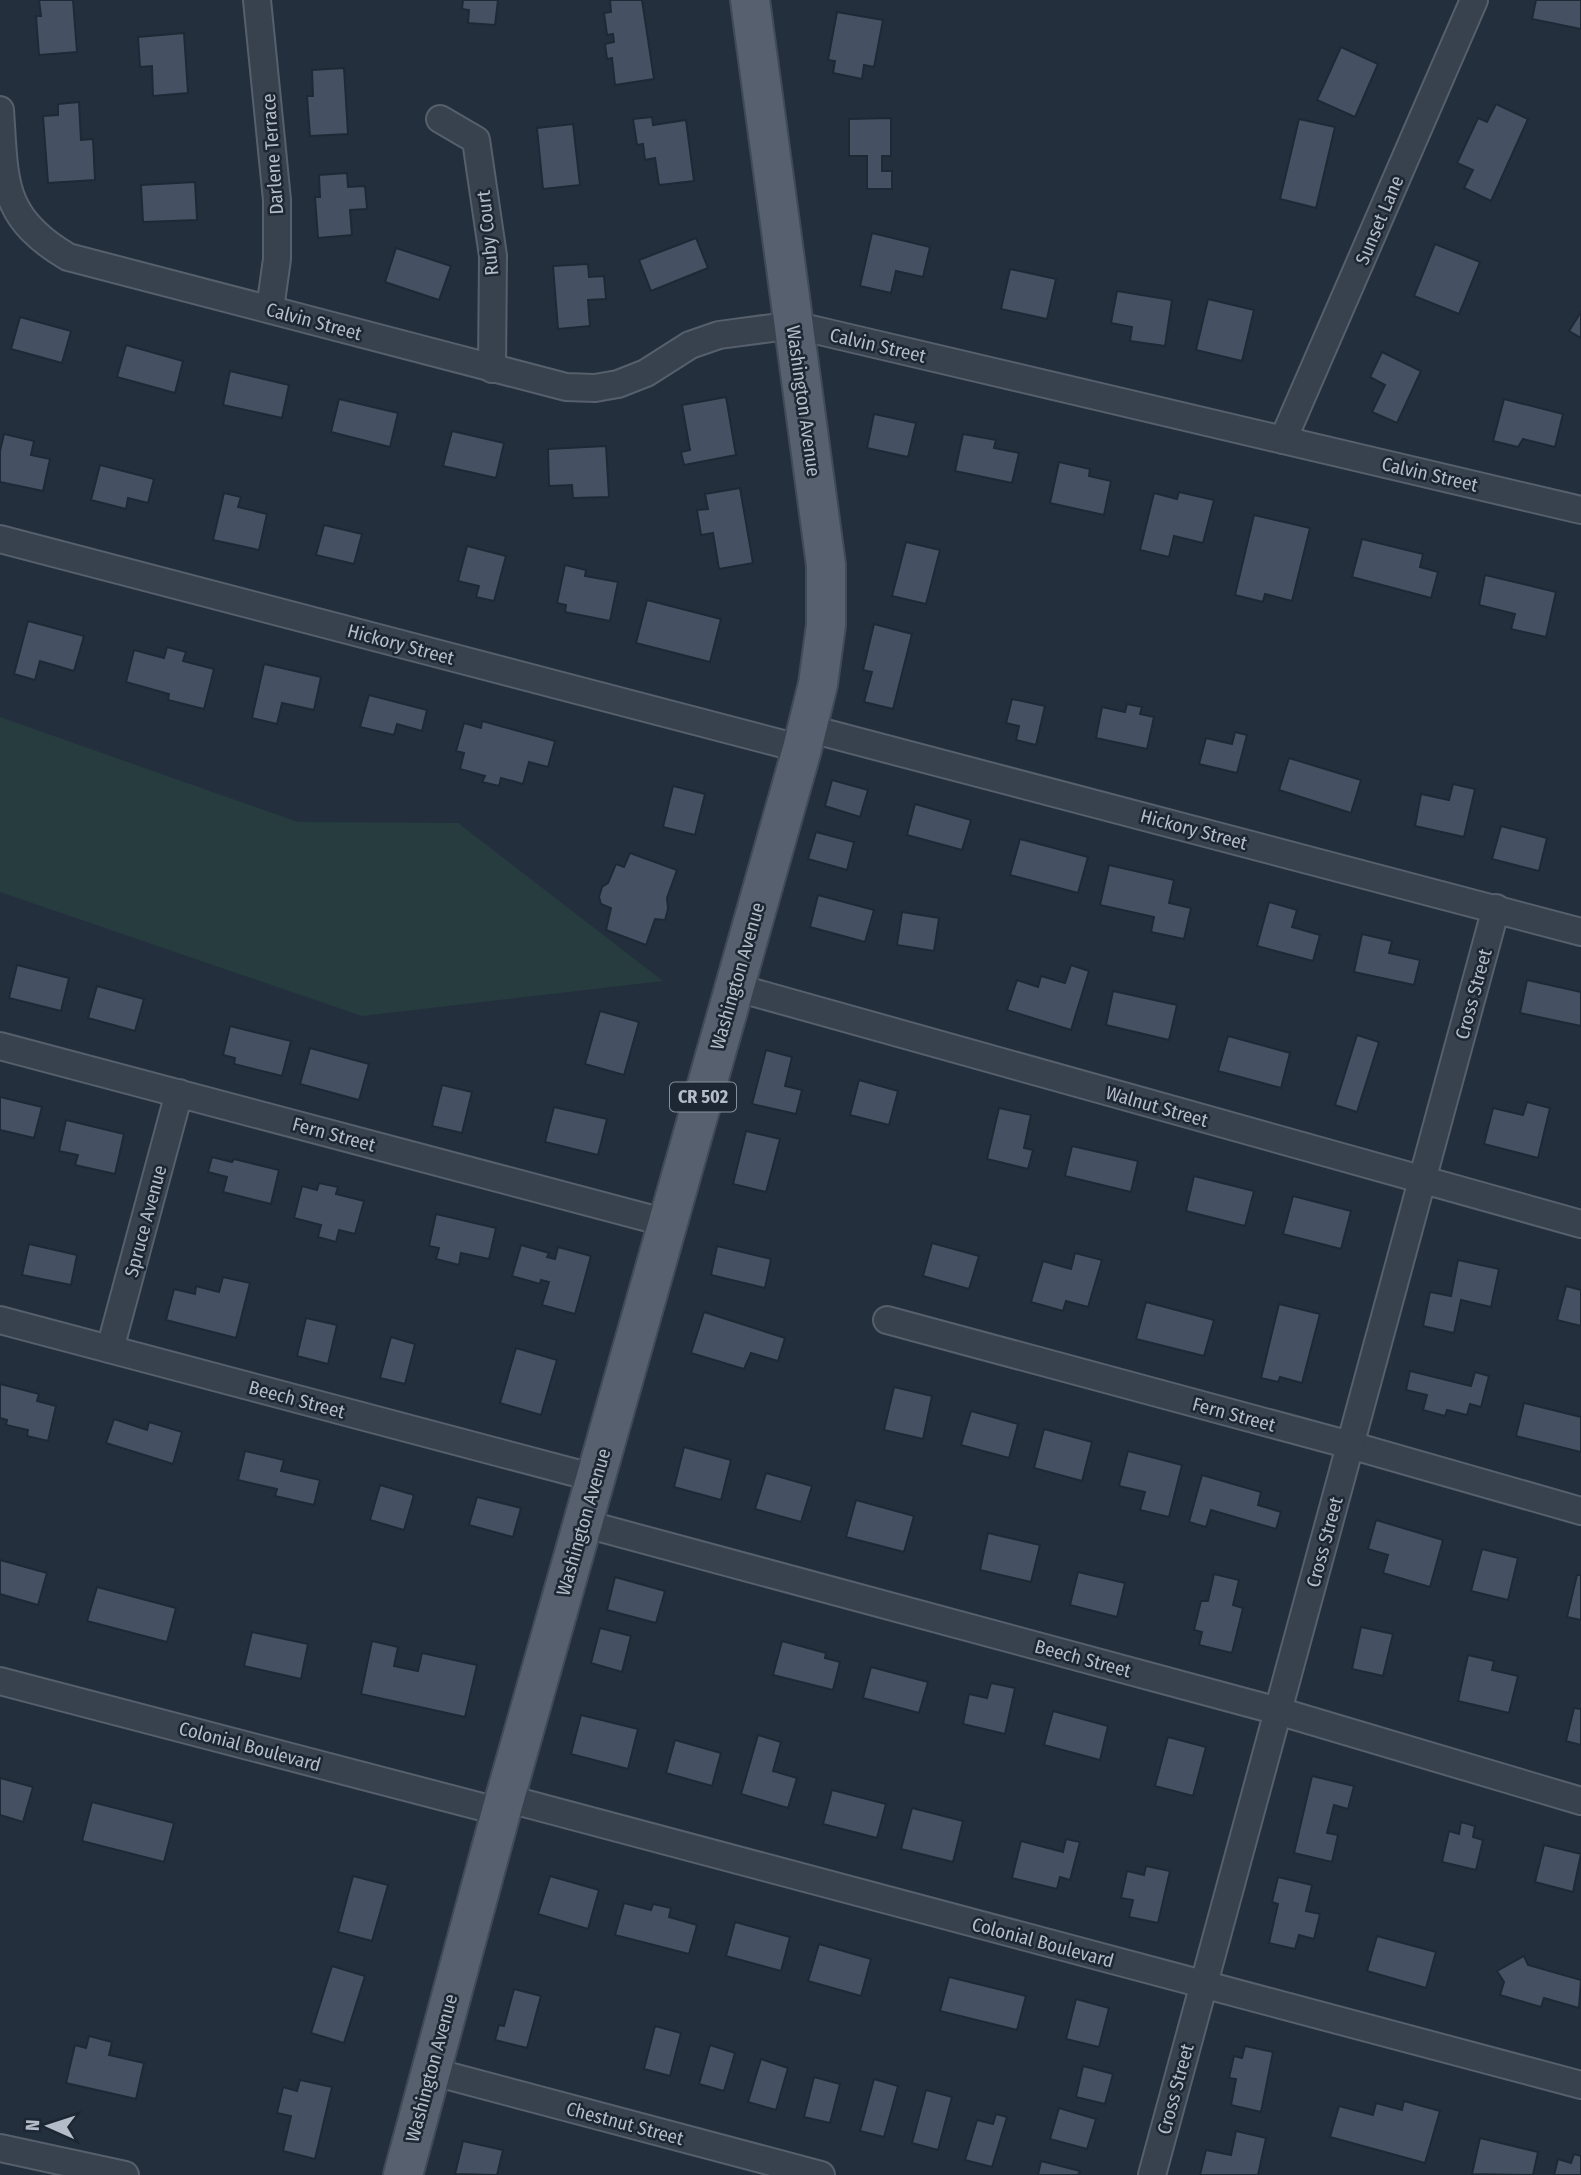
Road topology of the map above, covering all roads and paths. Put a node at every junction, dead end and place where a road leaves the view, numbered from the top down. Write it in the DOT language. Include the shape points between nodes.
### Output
graph roads {
  1 [pos="257,0"];
  2 [pos="750,0"];
  3 [pos="1474,0"];
  4 [pos="0,110"];
  5 [pos="440,119"];
  6 [pos="270,309"];
  7 [pos="794,325"];
  8 [pos="492,369"];
  9 [pos="1283,440"];
  10 [pos="1581,510"];
  11 [pos="0,538"];
  12 [pos="805,738"];
  13 [pos="1496,908"];
  14 [pos="1581,932"];
  15 [pos="734,987"];
  16 [pos="0,1046"];
  17 [pos="180,1093"];
  18 [pos="1422,1179"];
  19 [pos="667,1223"];
  20 [pos="1581,1224"];
  21 [pos="0,1320"];
  22 [pos="887,1320"];
  23 [pos="110,1349"];
  24 [pos="1350,1445"];
  25 [pos="595,1478"];
  26 [pos="1581,1511"];
  27 [pos="582,1523"];
  28 [pos="0,1681"];
  29 [pos="1278,1711"];
  30 [pos="1581,1801"];
  31 [pos="503,1805"];
  32 [pos="1204,1984"];
  33 [pos="430,2071"];
  34 [pos="1581,2085"];
  35 [pos="0,2148"];
  36 [pos="125,2175"];
  37 [pos="403,2175"];
  38 [pos="821,2175"];
  39 [pos="1152,2175"];
  1 -- 6 [label="street, Darlene Terrace" via="277,200 277,259"];
  2 -- 7 [label="main road, Washington Avenue / CR 502"];
  3 -- 9 [label="street, Sunset Lane"];
  4 -- 6 [label="street, Calvin Street" via="5,177 12,202 44,243 79,261"];
  5 -- 8 [label="street, Ruby Court" via="476,140 493,256"];
  6 -- 8 [label="street, Calvin Street"];
  7 -- 8 [label="street, Calvin Street" via="719,335 690,345 646,373 595,388 566,387"];
  7 -- 9 [label="street, Calvin Street"];
  7 -- 12 [label="main road, Washington Avenue / CR 502" via="826,565 826,625"];
  9 -- 10 [label="street, Calvin Street"];
  11 -- 12 [label="street, Hickory Street"];
  12 -- 13 [label="street, Hickory Street"];
  12 -- 15 [label="main road, Washington Avenue / CR 502"];
  13 -- 14 [label="street, Hickory Street"];
  13 -- 18 [label="street, Cross Street"];
  15 -- 18 [label="street, Walnut Street"];
  15 -- 19 [label="main road, Washington Avenue / CR 502"];
  16 -- 17 [label="street, Fern Street"];
  17 -- 19 [label="street, Fern Street"];
  17 -- 23 [label="street, Spruce Avenue"];
  18 -- 20 [label="street, Walnut Street"];
  18 -- 24 [label="street, Cross Street"];
  19 -- 25 [label="main road, Washington Avenue / CR 502"];
  21 -- 23 [label="street, Beech Street"];
  22 -- 24 [label="street, Fern Street"];
  23 -- 25 [label="street, Beech Street"];
  24 -- 26 [label="street, Fern Street"];
  24 -- 29 [label="street, Cross Street"];
  25 -- 27 [label="main road, Washington Avenue / CR 502"];
  27 -- 29 [label="street, Beech Street"];
  27 -- 31 [label="main road, Washington Avenue / CR 502"];
  28 -- 31 [label="street, Colonial Boulevard"];
  29 -- 30 [label="street, Beech Street"];
  29 -- 32 [label="street, Cross Street"];
  31 -- 32 [label="street, Colonial Boulevard"];
  31 -- 33 [label="main road, Washington Avenue / CR 502"];
  32 -- 34 [label="street, Colonial Boulevard"];
  32 -- 39 [label="street, Cross Street"];
  33 -- 37 [label="main road, Washington Avenue / CR 502"];
  33 -- 38 [label="street, Chestnut Street"];
  35 -- 36 [label="street"];
}
